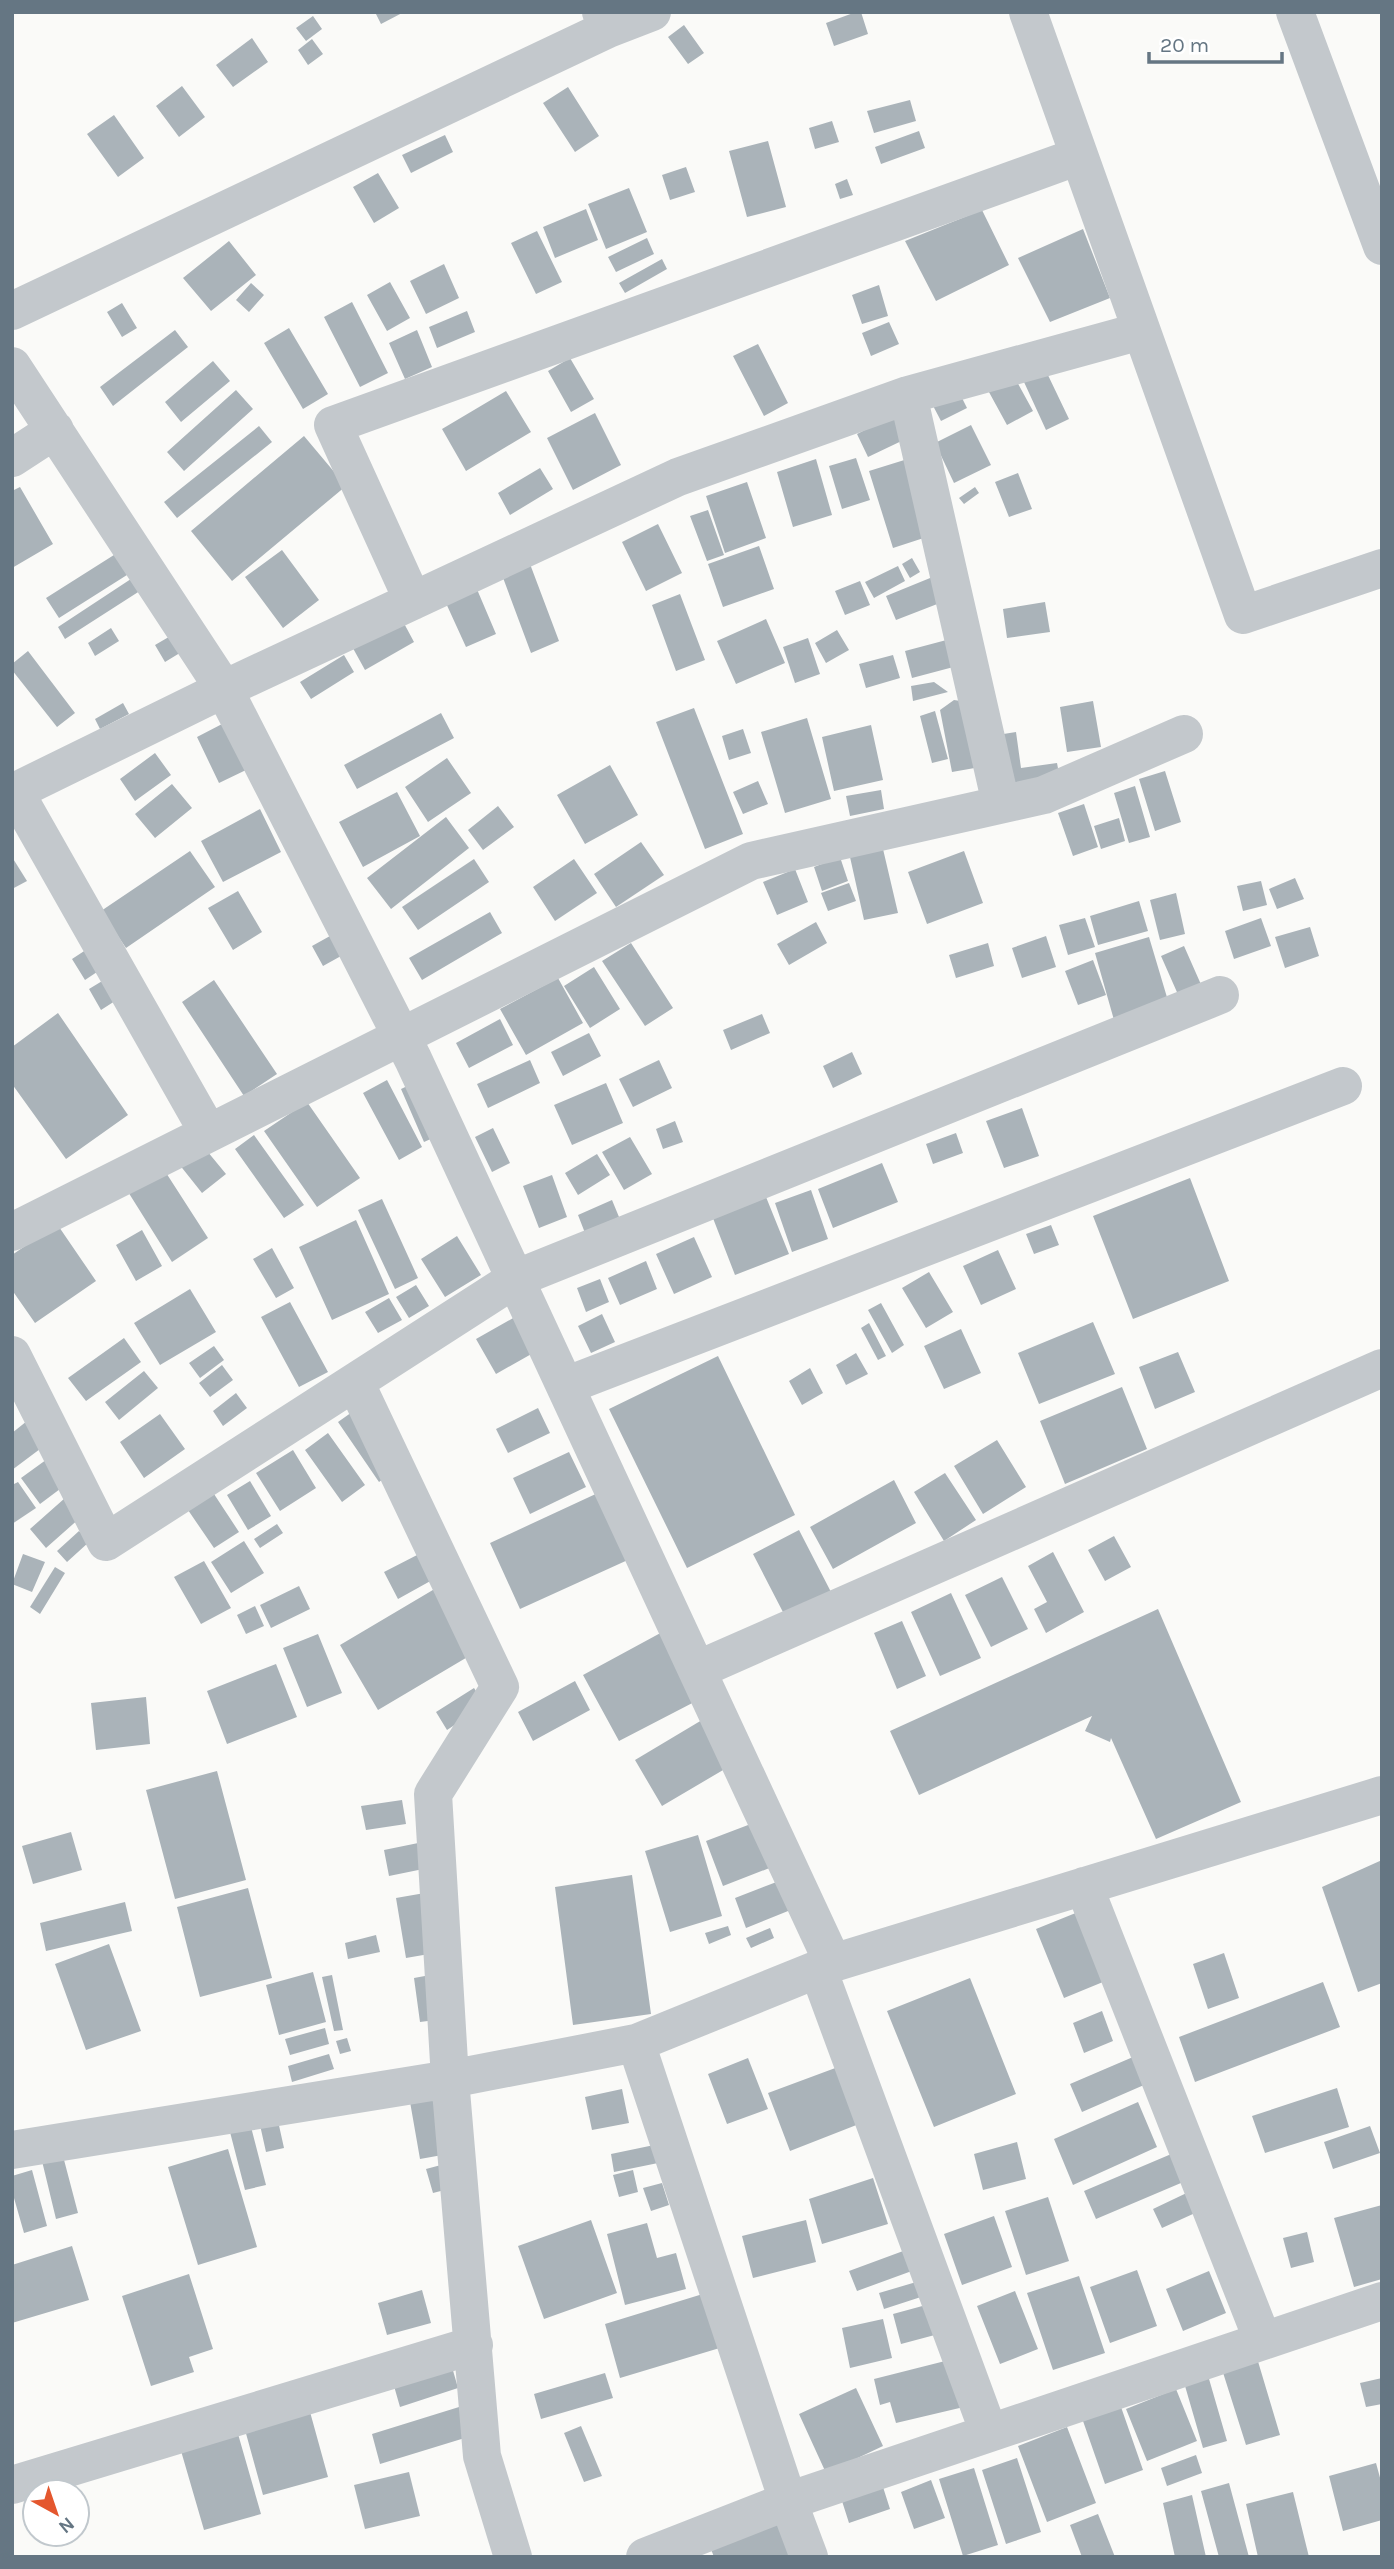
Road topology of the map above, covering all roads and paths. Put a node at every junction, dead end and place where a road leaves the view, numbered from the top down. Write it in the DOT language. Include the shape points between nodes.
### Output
graph roads {
  1 [pos="652,12"];
  2 [pos="1028,12"];
  3 [pos="1295,12"];
  4 [pos="605,21"];
  5 [pos="1079,156"];
  6 [pos="1382,246"];
  7 [pos="12,312"];
  8 [pos="1141,331"];
  9 [pos="12,366"];
  10 [pos="908,395"];
  11 [pos="55,430"];
  12 [pos="12,458"];
  13 [pos="1382,568"];
  14 [pos="413,601"];
  15 [pos="224,690"];
  16 [pos="1184,734"];
  17 [pos="14,793"];
  18 [pos="1001,804"];
  19 [pos="1220,995"];
  20 [pos="401,1035"];
  21 [pos="1342,1086"];
  22 [pos="208,1132"];
  23 [pos="12,1232"];
  24 [pos="515,1279"];
  25 [pos="12,1354"];
  26 [pos="1382,1368"];
  27 [pos="355,1382"];
  28 [pos="565,1386"];
  29 [pos="698,1670"];
  30 [pos="1382,1795"];
  31 [pos="1084,1886"];
  32 [pos="825,1966"];
  33 [pos="636,2043"];
  34 [pos="450,2079"];
  35 [pos="12,2150"];
  36 [pos="1382,2301"];
  37 [pos="1263,2341"];
  38 [pos="474,2345"];
  39 [pos="989,2433"];
  40 [pos="12,2485"];
  41 [pos="788,2501"];
  42 [pos="513,2557"];
  43 [pos="645,2557"];
  44 [pos="810,2557"];
  1 -- 4 [label="street"];
  2 -- 5 [label="street"];
  3 -- 6 [label="street"];
  4 -- 7 [label="street"];
  5 -- 8 [label="street"];
  5 -- 14 [label="street" via="333,425"];
  8 -- 10 [label="street"];
  8 -- 13 [label="street" via="1243,615"];
  9 -- 11 [label="street"];
  10 -- 14 [label="street" via="678,477"];
  10 -- 18 [label="street"];
  11 -- 12 [label="street"];
  11 -- 15 [label="street"];
  14 -- 15 [label="street"];
  15 -- 17 [label="street"];
  15 -- 20 [label="street"];
  16 -- 18 [label="street" via="1044,795"];
  17 -- 22 [label="street"];
  18 -- 20 [label="street" via="751,861"];
  19 -- 24 [label="street"];
  20 -- 22 [label="street"];
  20 -- 24 [label="street"];
  21 -- 28 [label="street"];
  22 -- 23 [label="street"];
  24 -- 27 [label="street"];
  24 -- 28 [label="street"];
  25 -- 27 [label="street" via="106,1542"];
  26 -- 29 [label="street"];
  27 -- 34 [label="street" via="500,1687 433,1794"];
  28 -- 29 [label="street"];
  29 -- 32 [label="street"];
  30 -- 31 [label="street"];
  31 -- 32 [label="street"];
  31 -- 37 [label="street"];
  32 -- 33 [label="street"];
  32 -- 39 [label="street"];
  33 -- 34 [label="street"];
  33 -- 41 [label="street"];
  34 -- 35 [label="street"];
  34 -- 38 [label="street"];
  36 -- 37 [label="street"];
  37 -- 39 [label="street"];
  38 -- 40 [label="street"];
  38 -- 42 [label="street" via="482,2456"];
  39 -- 41 [label="street"];
  41 -- 43 [label="street"];
  41 -- 44 [label="street"];
}
